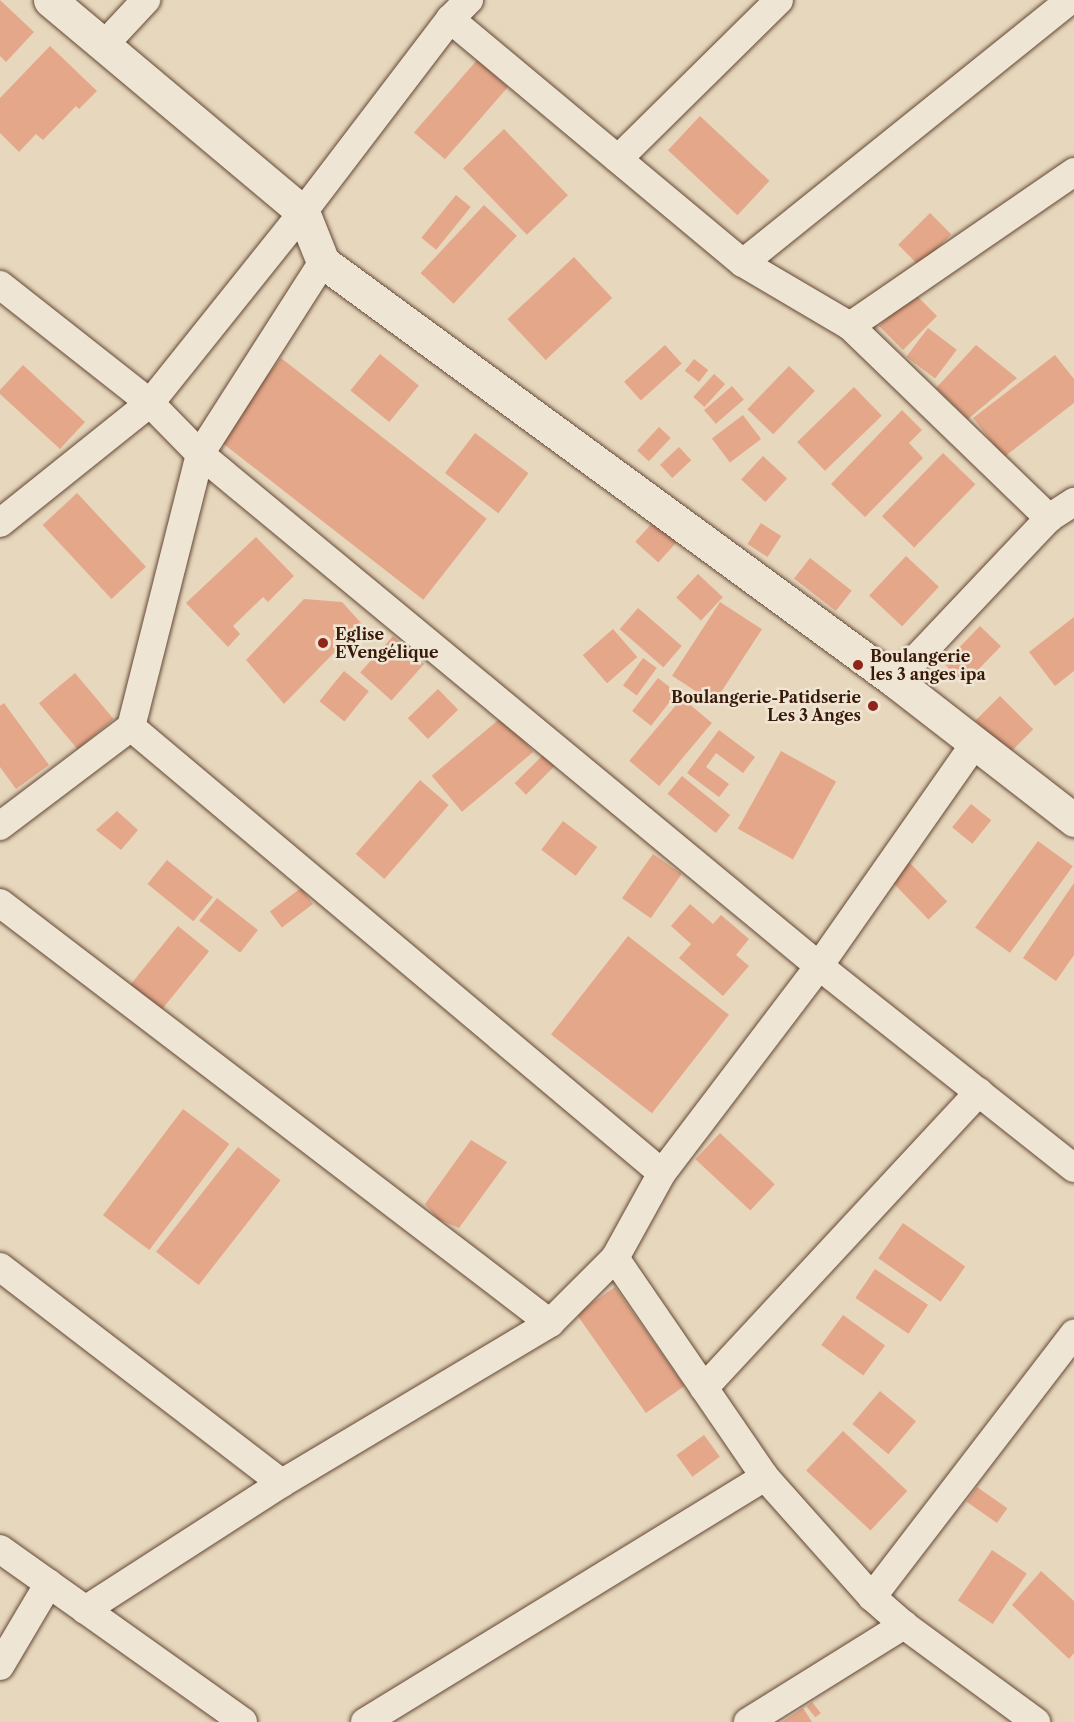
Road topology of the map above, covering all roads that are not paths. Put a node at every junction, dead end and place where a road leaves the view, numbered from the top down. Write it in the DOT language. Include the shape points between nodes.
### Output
graph roads {
  1 [pos="50,0"];
  2 [pos="146,0"];
  3 [pos="779,0"];
  4 [pos="1070,0"];
  5 [pos="460,10"];
  6 [pos="104,45"];
  7 [pos="618,159"];
  8 [pos="1074,172"];
  9 [pos="303,212"];
  10 [pos="323,262"];
  11 [pos="743,263"];
  12 [pos="0,285"];
  13 [pos="850,326"];
  14 [pos="150,404"];
  15 [pos="200,454"];
  16 [pos="1074,502"];
  17 [pos="1049,518"];
  18 [pos="0,523"];
  19 [pos="895,681"];
  20 [pos="131,727"];
  21 [pos="975,743"];
  22 [pos="1074,820"];
  23 [pos="0,826"];
  24 [pos="0,903"];
  25 [pos="819,966"];
  26 [pos="979,1092"];
  27 [pos="1074,1168"];
  28 [pos="662,1173"];
  29 [pos="615,1258"];
  30 [pos="0,1267"];
  31 [pos="550,1323"];
  32 [pos="1074,1334"];
  33 [pos="704,1388"];
  34 [pos="765,1478"];
  35 [pos="282,1483"];
  36 [pos="0,1549"];
  37 [pos="49,1583"];
  38 [pos="872,1597"];
  39 [pos="85,1610"];
  40 [pos="904,1625"];
  41 [pos="0,1666"];
  42 [pos="243,1722"];
  43 [pos="365,1722"];
  44 [pos="748,1722"];
  45 [pos="1036,1722"];
  1 -- 6 [label="main road"];
  2 -- 6 [label="street"];
  3 -- 7 [label="street"];
  4 -- 11 [label="street"];
  5 -- 7 [label="street"];
  5 -- 9 [label="street"];
  6 -- 9 [label="main road"];
  7 -- 11 [label="street"];
  8 -- 13 [label="street"];
  9 -- 10 [label="main road"];
  9 -- 14 [label="street"];
  10 -- 15 [label="street"];
  10 -- 19 [label="main road"];
  11 -- 13 [label="street"];
  12 -- 14 [label="street"];
  13 -- 17 [label="street"];
  14 -- 15 [label="street"];
  14 -- 18 [label="street"];
  15 -- 20 [label="street"];
  15 -- 25 [label="street"];
  16 -- 17 [label="street"];
  17 -- 19 [label="street"];
  19 -- 21 [label="main road"];
  20 -- 23 [label="street"];
  20 -- 28 [label="street"];
  21 -- 22 [label="main road"];
  21 -- 25 [label="street"];
  24 -- 31 [label="street"];
  25 -- 26 [label="street"];
  25 -- 28 [label="street"];
  26 -- 27 [label="street"];
  26 -- 33 [label="street"];
  28 -- 29 [label="street"];
  29 -- 31 [label="street"];
  29 -- 33 [label="street"];
  30 -- 35 [label="street"];
  31 -- 35 [label="street"];
  32 -- 38 [label="street"];
  33 -- 34 [label="street"];
  34 -- 38 [label="street"];
  34 -- 43 [label="street"];
  35 -- 39 [label="street"];
  36 -- 37 [label="street"];
  37 -- 39 [label="street"];
  37 -- 41 [label="street"];
  38 -- 40 [label="street"];
  39 -- 42 [label="street"];
  40 -- 44 [label="street"];
  40 -- 45 [label="street"];
}
